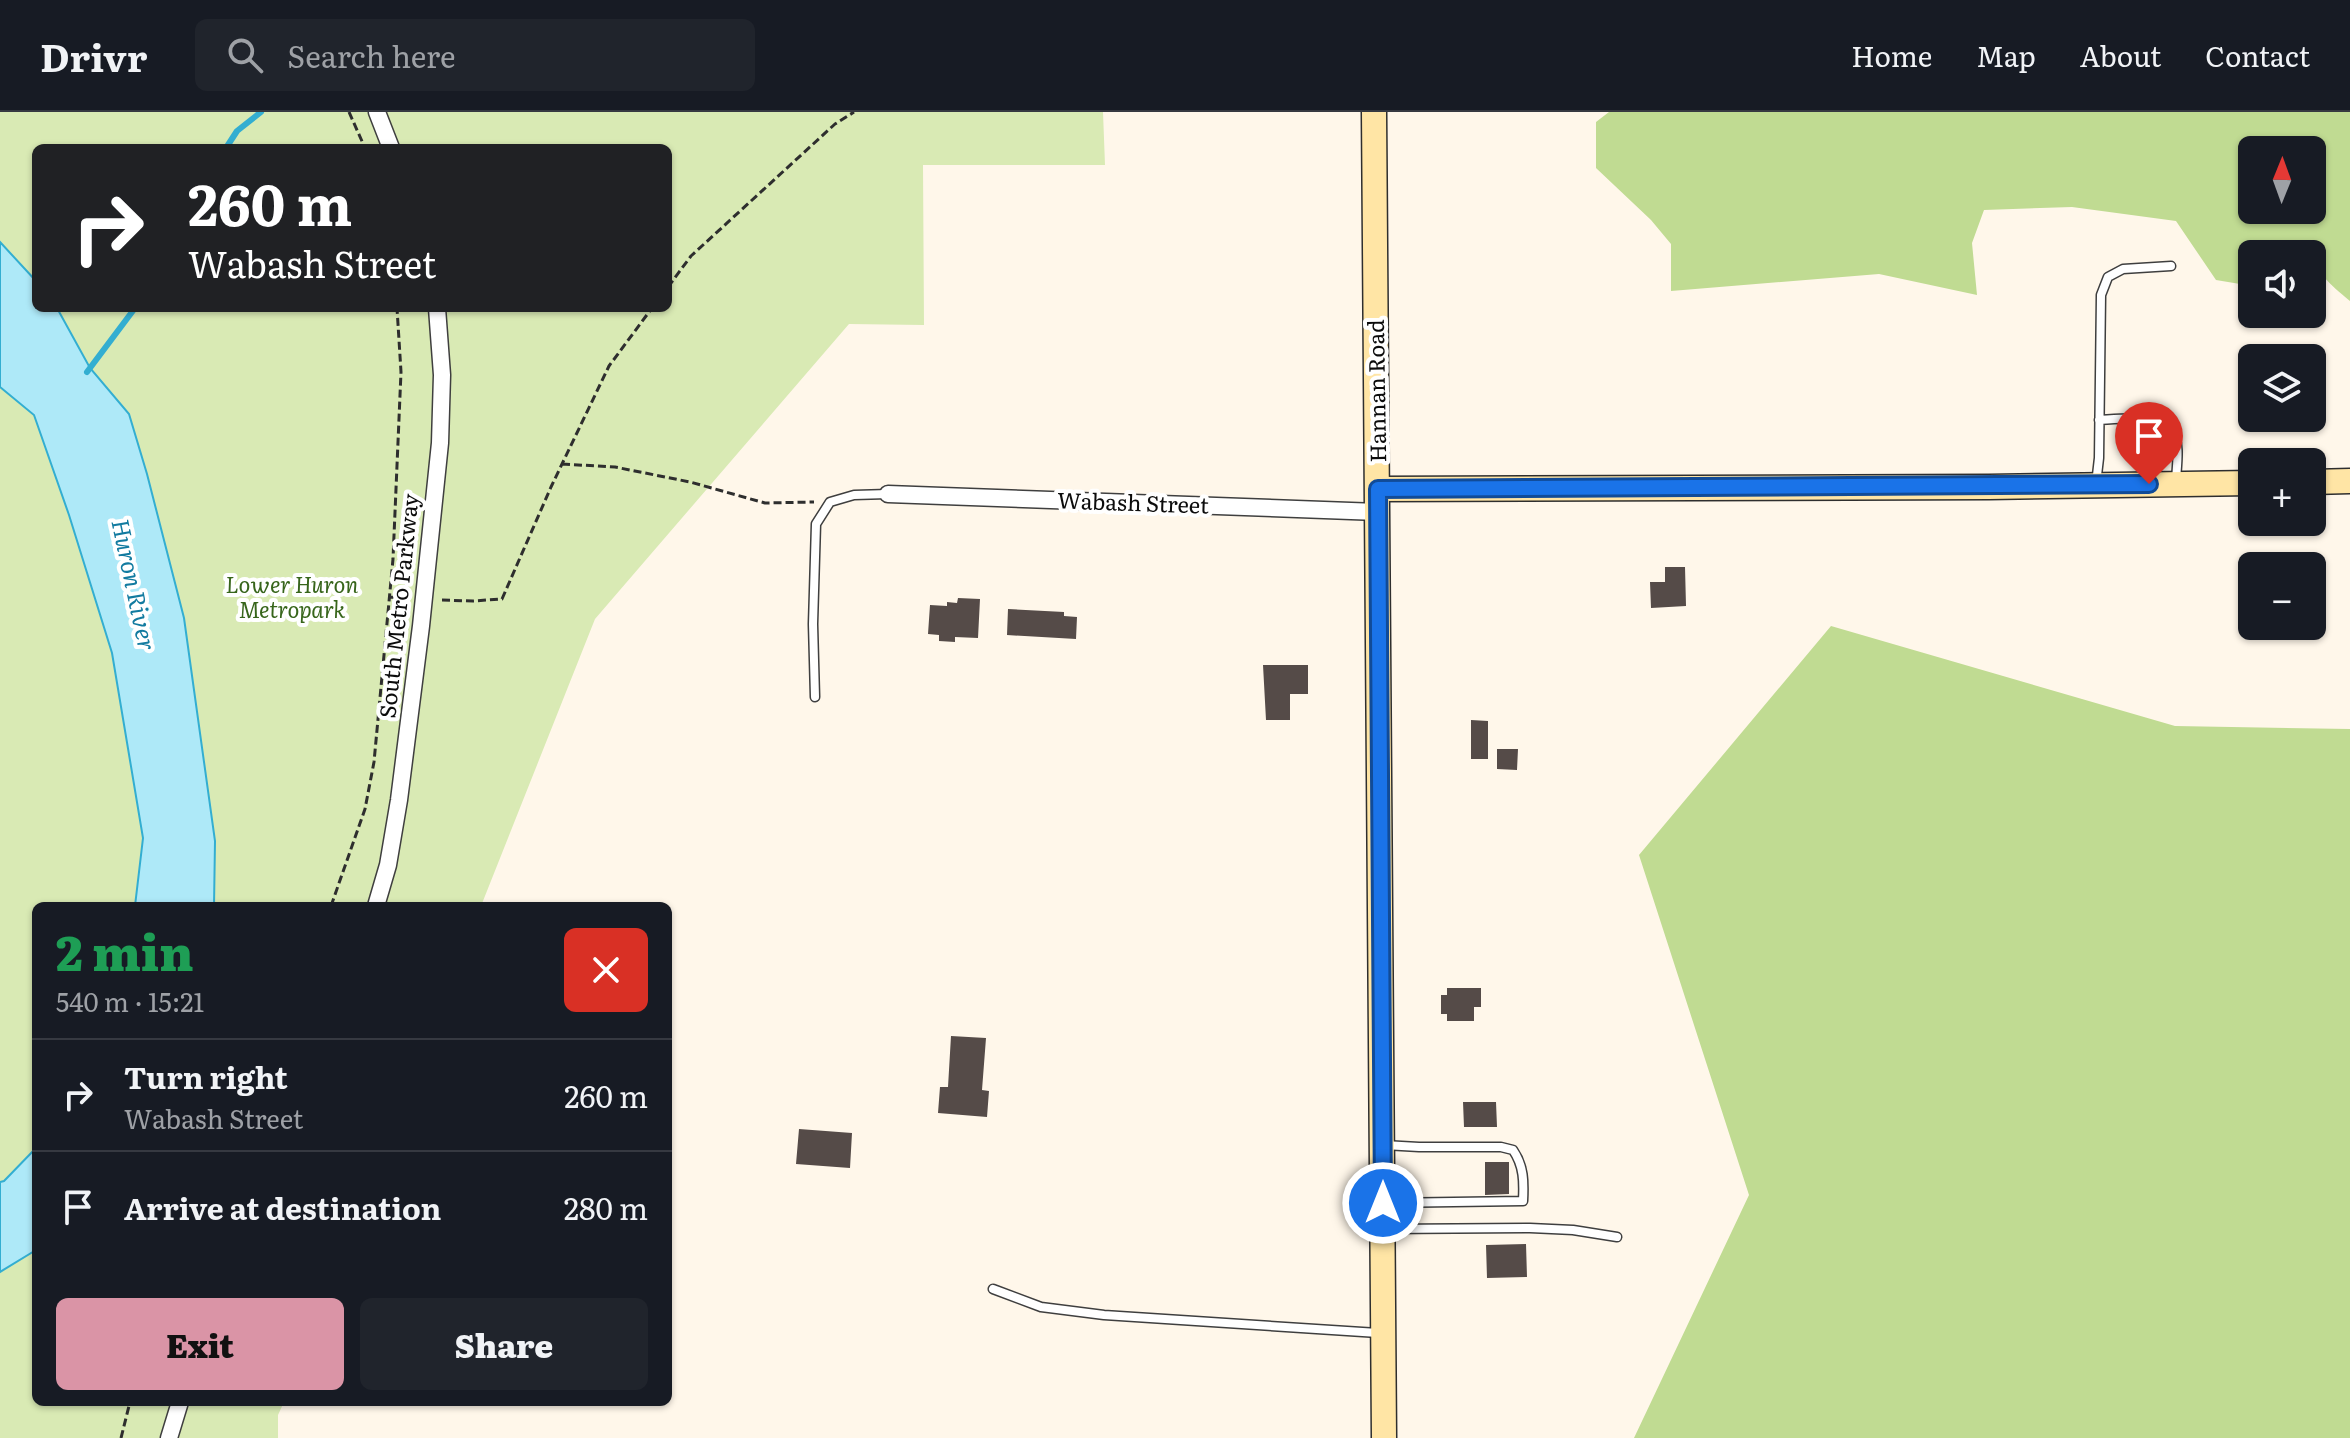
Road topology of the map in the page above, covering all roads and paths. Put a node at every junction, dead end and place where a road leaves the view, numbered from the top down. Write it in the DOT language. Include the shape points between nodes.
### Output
graph roads {
  1 [pos="349,112"];
  2 [pos="377,112"];
  3 [pos="854,112"];
  4 [pos="1374,112"];
  5 [pos="363,144"];
  6 [pos="389,144"];
  7 [pos="2171,266"];
  8 [pos="672,282"];
  9 [pos="397,312"];
  10 [pos="437,312"];
  11 [pos="649,312"];
  12 [pos="2099,420"];
  13 [pos="562,464"];
  14 [pos="2350,481"];
  15 [pos="2326,482"];
  16 [pos="2238,483"];
  17 [pos="2176,484"];
  18 [pos="2096,485"];
  19 [pos="888,494"];
  20 [pos="1378,500"];
  21 [pos="830,502"];
  22 [pos="390,597"];
  23 [pos="423,599"];
  24 [pos="815,697"];
  25 [pos="332,902"];
  26 [pos="377,902"];
  27 [pos="1383,1145"];
  28 [pos="1383,1203"];
  29 [pos="1383,1229"];
  30 [pos="1617,1237"];
  31 [pos="993,1289"];
  32 [pos="1383,1334"];
  33 [pos="129,1406"];
  34 [pos="179,1406"];
  35 [pos="121,1438"];
  36 [pos="169,1438"];
  37 [pos="1384,1438"];
  1 -- 5 [label="path"];
  2 -- 6 [label="street"];
  3 -- 8 [label="path" via="691,256"];
  4 -- 20 [label="street, Hannan Road"];
  7 -- 12 [label="lane" via="2123,269 2108,277 2101,295"];
  9 -- 22 [label="path" via="401,372"];
  10 -- 23 [label="street, South Metro Parkway" via="440,443"];
  11 -- 13 [label="path" via="609,366"];
  12 -- 17 [label="lane" via="2164,423 2174,432"];
  12 -- 18 [label="lane"];
  13 -- 21 [label="path" via="615,467 765,503"];
  13 -- 23 [label="path" via="502,599"];
  14 -- 15 [label="street"];
  16 -- 17 [label="street, Wabash Street"];
  17 -- 18 [label="street, Wabash Street"];
  18 -- 20 [label="street, Wabash Street"];
  19 -- 20 [label="street, Wabash Street"];
  19 -- 21 [label="lane"];
  20 -- 27 [label="street, Hannan Road"];
  21 -- 24 [label="lane" via="816,524"];
  22 -- 23 [label="path"];
  22 -- 25 [label="path" via="374,762 365,809"];
  23 -- 26 [label="street, South Metro Parkway" via="399,800"];
  27 -- 28 [label="street, Hannan Road"];
  27 -- 28 [label="lane" via="1513,1150 1524,1183 1523,1201"];
  28 -- 29 [label="street, Hannan Road"];
  29 -- 30 [label="lane" via="1530,1228"];
  29 -- 32 [label="street, Hannan Road"];
  31 -- 32 [label="lane" via="1041,1307 1104,1315"];
  32 -- 37 [label="street, Hannan Road"];
  33 -- 35 [label="path"];
  34 -- 36 [label="street"];
}
